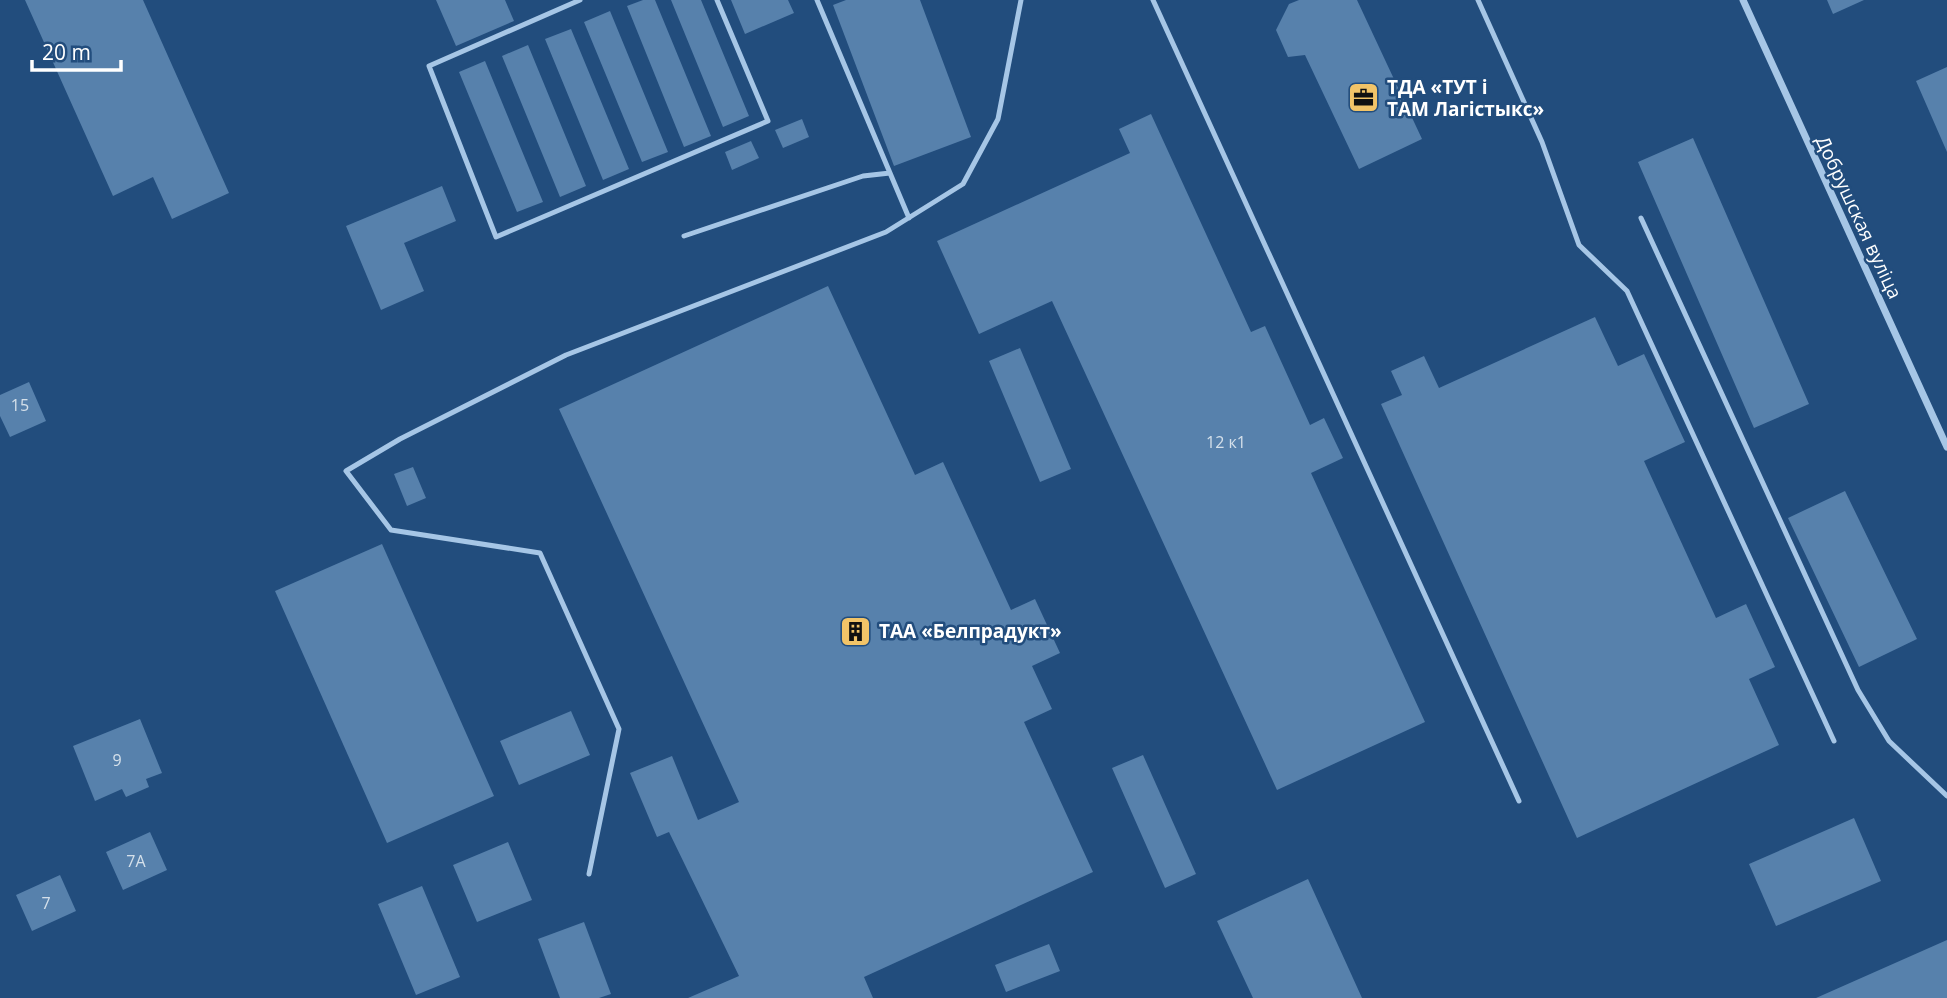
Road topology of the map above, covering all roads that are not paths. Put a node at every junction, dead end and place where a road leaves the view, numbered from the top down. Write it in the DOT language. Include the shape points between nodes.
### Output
graph roads {
  1 [pos="580,0"];
  2 [pos="717,0"];
  3 [pos="817,0"];
  4 [pos="1021,0"];
  5 [pos="1153,0"];
  6 [pos="1478,0"];
  7 [pos="1743,0"];
  8 [pos="890,173"];
  9 [pos="909,218"];
  10 [pos="1641,218"];
  11 [pos="684,236"];
  12 [pos="1947,445"];
  13 [pos="1834,741"];
  14 [pos="1947,796"];
  15 [pos="1520,801"];
  16 [pos="589,874"];
  1 -- 2 [label="lane" via="429,66 496,237 768,121"];
  3 -- 8 [label="lane"];
  4 -- 9 [label="lane" via="998,119 963,184"];
  5 -- 15 [label="lane"];
  6 -- 13 [label="lane" via="1542,142 1579,245 1627,291"];
  7 -- 12 [label="street, Добрушская вуліца"];
  8 -- 9 [label="lane"];
  8 -- 11 [label="lane" via="863,176"];
  9 -- 16 [label="lane" via="886,232 566,355 346,471 391,530 540,553 619,729"];
  10 -- 14 [label="lane" via="1857,690 1889,741"];
}
